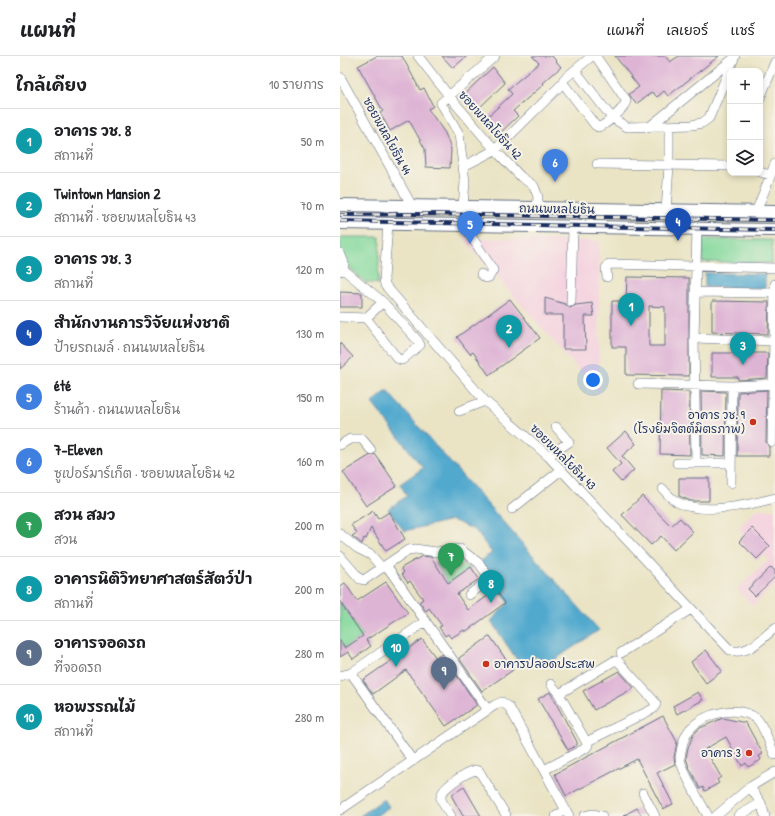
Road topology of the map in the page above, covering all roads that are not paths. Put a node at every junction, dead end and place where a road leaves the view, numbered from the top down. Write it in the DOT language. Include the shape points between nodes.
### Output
graph roads {
  1 [pos="418,56"];
  2 [pos="495,56"];
  3 [pos="593,56"];
  4 [pos="772,56"];
  5 [pos="735,57"];
  6 [pos="775,57"];
  7 [pos="775,62"];
  8 [pos="575,70"];
  9 [pos="340,77"];
  10 [pos="563,83"];
  11 [pos="763,91"];
  12 [pos="448,96"];
  13 [pos="612,118"];
  14 [pos="669,127"];
  15 [pos="648,128"];
  16 [pos="495,150"];
  17 [pos="597,164"];
  18 [pos="775,164"];
  19 [pos="669,165"];
  20 [pos="464,166"];
  21 [pos="727,166"];
  22 [pos="763,173"];
  23 [pos="770,175"];
  24 [pos="340,205"];
  25 [pos="412,206"];
  26 [pos="463,207"];
  27 [pos="481,208"];
  28 [pos="537,209"];
  29 [pos="666,211"];
  30 [pos="756,212"];
  31 [pos="775,212"];
  32 [pos="340,223"];
  33 [pos="388,224"];
  34 [pos="464,225"];
  35 [pos="482,226"];
  36 [pos="573,227"];
  37 [pos="697,229"];
  38 [pos="775,230"];
  39 [pos="340,253"];
  40 [pos="696,266"];
  41 [pos="775,268"];
  42 [pos="341,270"];
  43 [pos="482,274"];
  44 [pos="607,277"];
  45 [pos="775,284"];
  46 [pos="696,292"];
  47 [pos="775,293"];
  48 [pos="383,302"];
  49 [pos="571,302"];
  50 [pos="775,307"];
  51 [pos="340,317"];
  52 [pos="366,318"];
  53 [pos="774,330"];
  54 [pos="694,338"];
  55 [pos="773,341"];
  56 [pos="638,384"];
  57 [pos="695,384"];
  58 [pos="774,384"];
  59 [pos="732,386"];
  60 [pos="485,401"];
  61 [pos="459,411"];
  62 [pos="556,427"];
  63 [pos="773,431"];
  64 [pos="772,442"];
  65 [pos="340,444"];
  66 [pos="371,450"];
  67 [pos="548,456"];
  68 [pos="696,462"];
  69 [pos="677,463"];
  70 [pos="730,463"];
  71 [pos="561,470"];
  72 [pos="731,483"];
  73 [pos="663,489"];
  74 [pos="775,498"];
  75 [pos="512,509"];
  76 [pos="340,534"];
  77 [pos="340,556"];
  78 [pos="343,567"];
  79 [pos="384,567"];
  80 [pos="469,595"];
  81 [pos="691,609"];
  82 [pos="426,622"];
  83 [pos="775,628"];
  84 [pos="622,653"];
  85 [pos="350,673"];
  86 [pos="340,676"];
  87 [pos="551,684"];
  88 [pos="559,694"];
  89 [pos="488,710"];
  90 [pos="586,742"];
  91 [pos="775,755"];
  92 [pos="413,761"];
  93 [pos="544,770"];
  94 [pos="775,772"];
  95 [pos="750,787"];
  96 [pos="643,793"];
  97 [pos="761,803"];
  98 [pos="340,810"];
  99 [pos="568,813"];
  100 [pos="451,816"];
  101 [pos="506,816"];
  102 [pos="556,816"];
  103 [pos="584,816"];
  104 [pos="602,816"];
  105 [pos="655,816"];
  106 [pos="708,816"];
  107 [pos="716,816"];
  108 [pos="738,816"];
  109 [pos="765,816"];
  1 -- 12 [label="street, ซอยพหลโยธิน 42"];
  2 -- 12 [label="street"];
  3 -- 8 [label="street"];
  3 -- 13 [label="street" via="598,58 626,100"];
  4 -- 6 [label="street"];
  5 -- 14 [label="street" via="709,118 702,123"];
  5 -- 15 [label="street"];
  7 -- 11 [label="street"];
  8 -- 10 [label="street"];
  8 -- 13 [label="street"];
  9 -- 25 [label="street, ซอยพหลโยธิน 44"];
  10 -- 13 [label="street" via="596,126 604,125"];
  10 -- 16 [label="street"];
  12 -- 16 [label="street, ซอยพหลโยธิน 42"];
  12 -- 20 [label="street" via="441,103 459,134"];
  13 -- 15 [label="street" via="627,127"];
  14 -- 15 [label="street"];
  14 -- 19 [label="street"];
  16 -- 20 [label="street"];
  16 -- 28 [label="street, ซอยพหลโยธิน 42" via="521,177 534,186 538,197"];
  17 -- 19 [label="street"];
  18 -- 23 [label="street"];
  19 -- 21 [label="street"];
  19 -- 29 [label="street"];
  20 -- 26 [label="street"];
  22 -- 23 [label="street"];
  23 -- 30 [label="street"];
  24 -- 25 [label="main road, ถนนพหลโยธิน"];
  25 -- 26 [label="main road, ถนนพหลโยธิน"];
  26 -- 27 [label="main road, ถนนพหลโยธิน"];
  27 -- 28 [label="main road, ถนนพหลโยธิน"];
  27 -- 35 [label="main road"];
  28 -- 29 [label="main road, ถนนพหลโยธิน"];
  29 -- 30 [label="main road, ถนนพหลโยธิน"];
  30 -- 31 [label="main road, ถนนพหลโยธิน"];
  32 -- 33 [label="main road, ถนนพหลโยธิน"];
  33 -- 34 [label="main road, ถนนพหลโยธิน"];
  33 -- 60 [label="street, ซอยพหลโยธิน 43" via="385,285"];
  34 -- 35 [label="main road, ถนนพหลโยธิน"];
  34 -- 43 [label="street" via="493,270 489,277 486,278"];
  35 -- 36 [label="main road, ถนนพหลโยธิน"];
  36 -- 37 [label="main road, ถนนพหลโยธิน"];
  36 -- 49 [label="street"];
  37 -- 38 [label="main road, ถนนพหลโยธิน"];
  37 -- 40 [label="street"];
  39 -- 42 [label="street" via="344,263"];
  40 -- 41 [label="street"];
  40 -- 44 [label="street" via="608,264"];
  40 -- 46 [label="street"];
  42 -- 48 [label="street"];
  45 -- 47 [label="street"];
  46 -- 47 [label="street"];
  46 -- 54 [label="street"];
  47 -- 50 [label="street"];
  48 -- 52 [label="street"];
  48 -- 52 [label="street" via="418,341 418,348 402,360 397,358"];
  50 -- 53 [label="street"];
  51 -- 52 [label="street"];
  53 -- 55 [label="street"];
  54 -- 55 [label="street"];
  54 -- 57 [label="street"];
  55 -- 58 [label="street"];
  56 -- 57 [label="street"];
  57 -- 59 [label="street"];
  57 -- 68 [label="street"];
  58 -- 59 [label="street"];
  58 -- 63 [label="street"];
  59 -- 70 [label="street"];
  60 -- 61 [label="street"];
  60 -- 67 [label="street, ซอยพหลโยธิน 43"];
  62 -- 67 [label="street" via="569,442"];
  63 -- 64 [label="street"];
  65 -- 66 [label="street" via="350,439 362,439"];
  67 -- 71 [label="street, ซอยพหลโยธิน 43"];
  68 -- 69 [label="street"];
  68 -- 70 [label="street"];
  70 -- 72 [label="street"];
  71 -- 75 [label="street"];
  71 -- 81 [label="street, ซอยพหลโยธิน 43"];
  73 -- 74 [label="street" via="677,502 700,509 755,504"];
  76 -- 79 [label="street"];
  77 -- 78 [label="street"];
  78 -- 79 [label="street" via="364,580"];
  79 -- 80 [label="street" via="408,550 436,552 460,549 479,563 488,576 487,581"];
  79 -- 82 [label="street"];
  81 -- 83 [label="street, ซอยพหลโยธิน 43" via="734,652 747,650"];
  81 -- 84 [label="street"];
  82 -- 85 [label="street"];
  82 -- 89 [label="street"];
  85 -- 86 [label="street"];
  85 -- 92 [label="street"];
  87 -- 88 [label="street"];
  88 -- 90 [label="street"];
  88 -- 90 [label="street" via="618,661 656,704 653,709"];
  89 -- 92 [label="street"];
  89 -- 93 [label="street" via="502,702 509,707"];
  90 -- 93 [label="street" via="586,748"];
  91 -- 106 [label="street" via="758,720 749,715 727,711 715,714 689,730 680,759"];
  92 -- 98 [label="street"];
  93 -- 99 [label="street"];
  94 -- 95 [label="street"];
  95 -- 97 [label="street"];
  95 -- 107 [label="street"];
  96 -- 105 [label="street"];
  97 -- 108 [label="street"];
  97 -- 109 [label="street"];
  99 -- 102 [label="street"];
  100 -- 101 [label="street" via="441,799 444,789 476,770"];
  103 -- 104 [label="street"];
}
